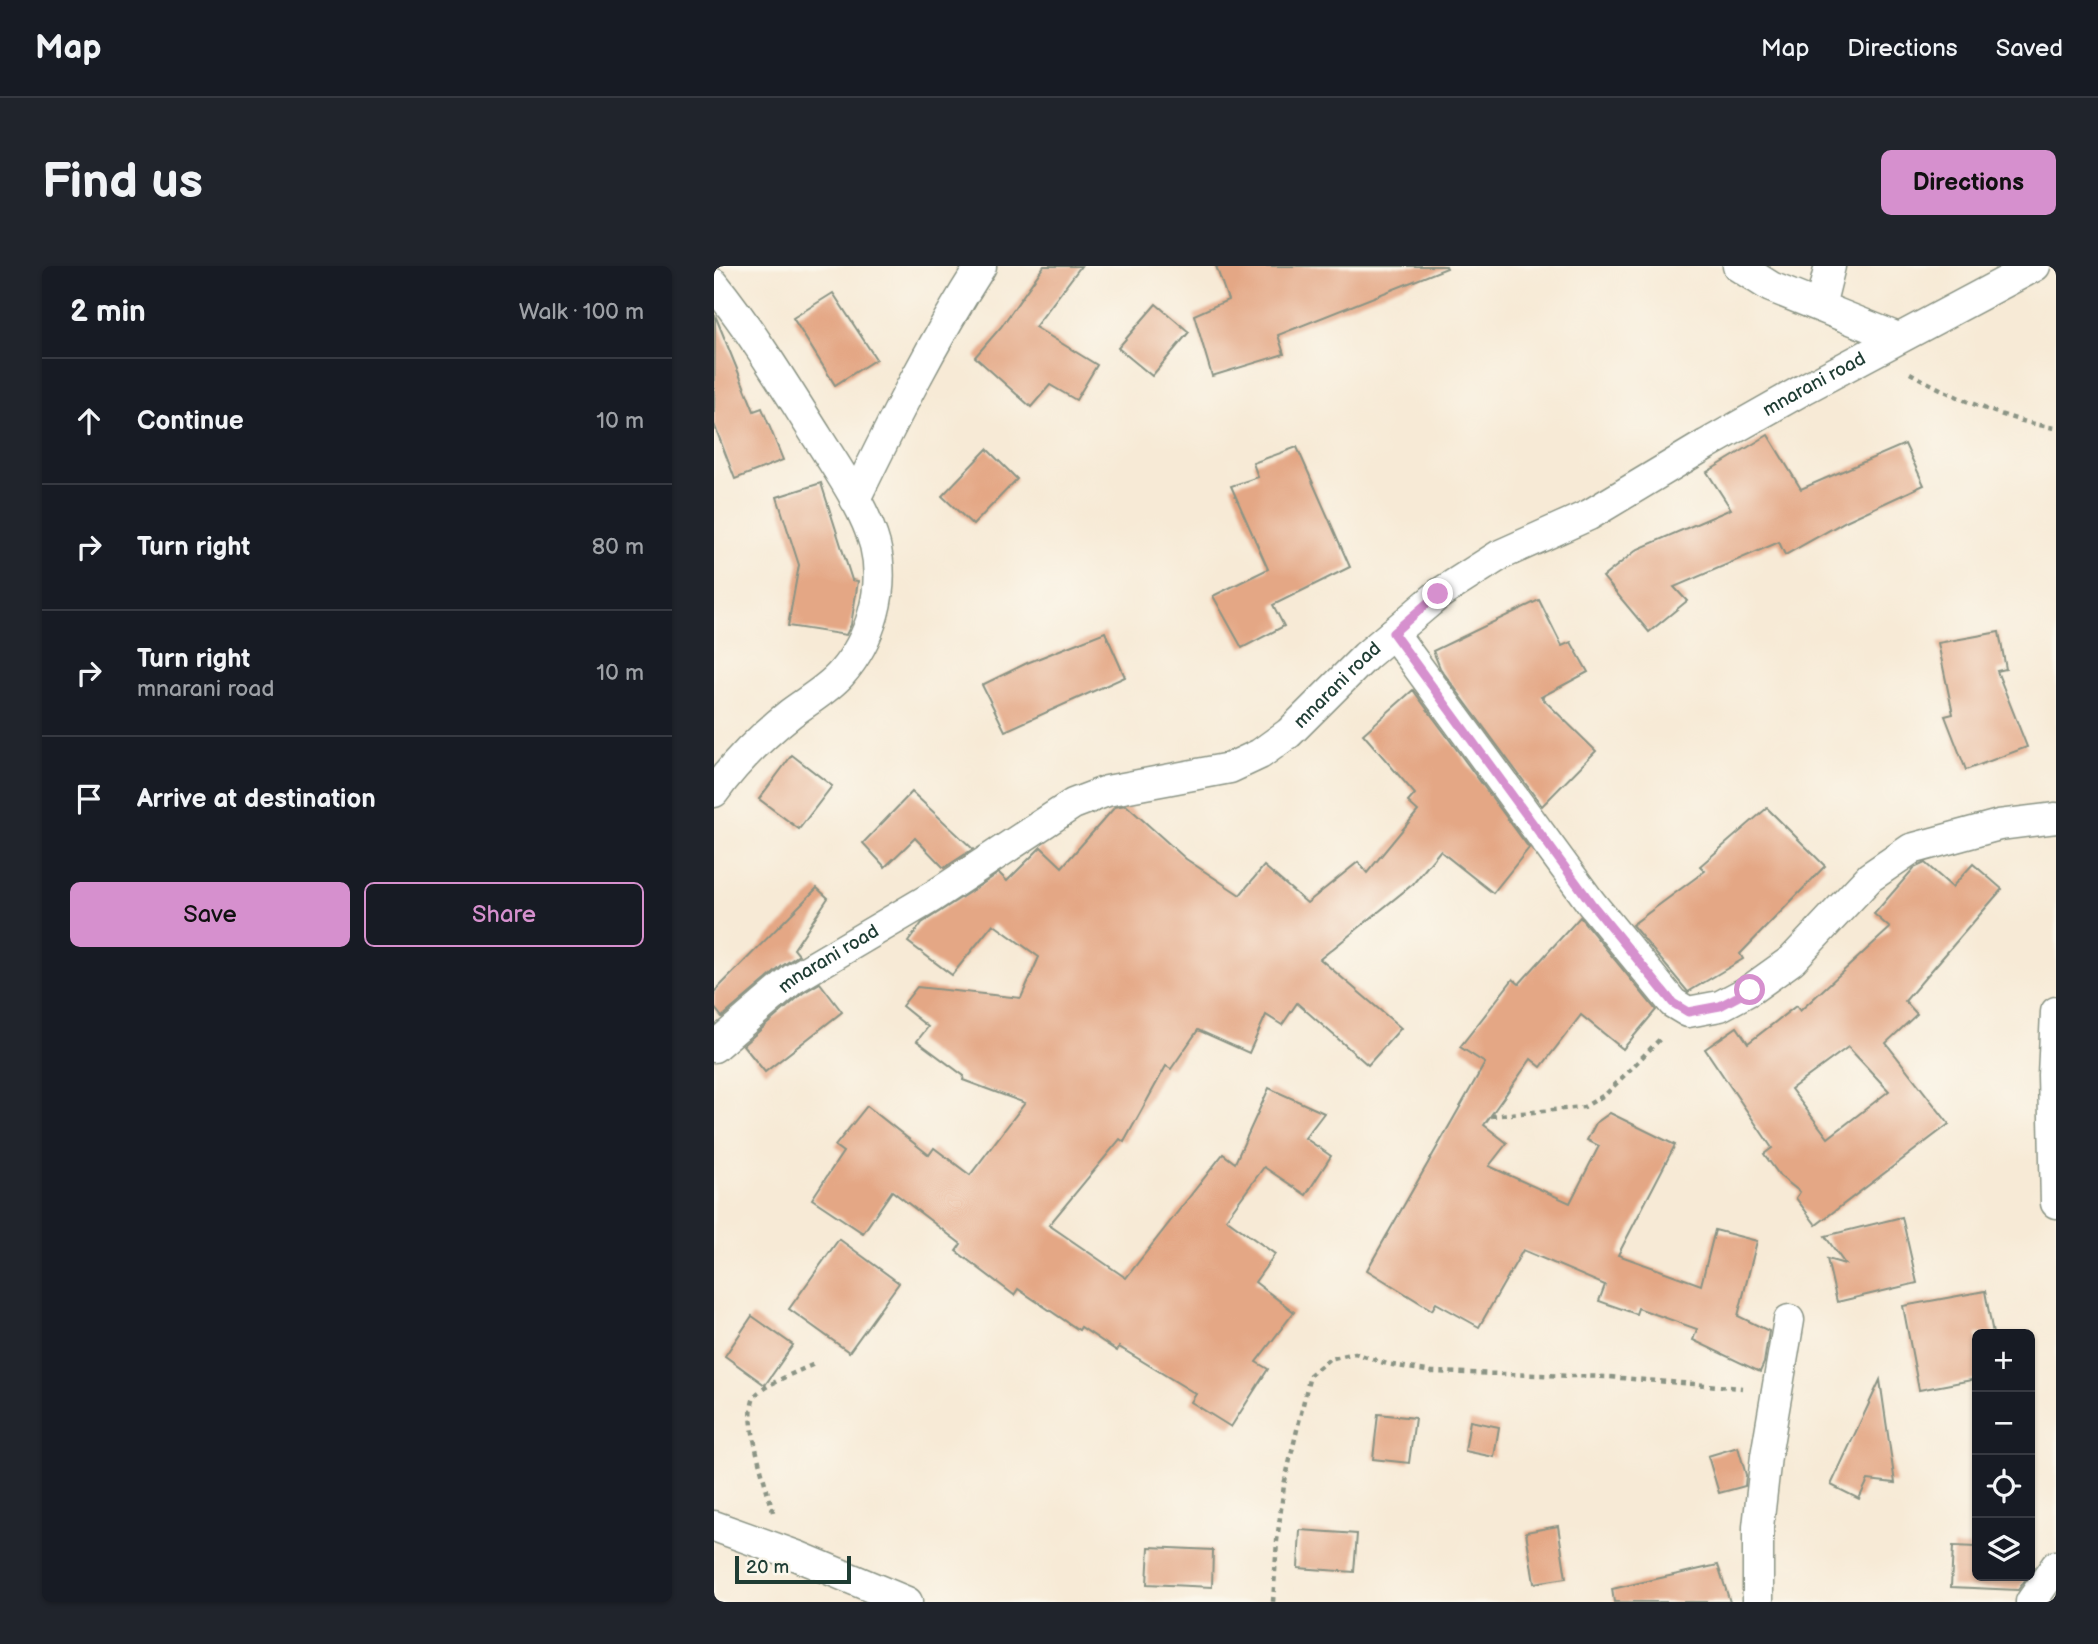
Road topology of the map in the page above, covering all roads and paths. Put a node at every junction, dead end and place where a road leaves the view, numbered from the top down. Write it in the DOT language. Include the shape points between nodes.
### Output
graph roads {
  1 [pos="981,266"];
  2 [pos="1738,266"];
  3 [pos="1830,266"];
  4 [pos="2035,266"];
  5 [pos="714,284"];
  6 [pos="1820,306"];
  7 [pos="1885,345"];
  8 [pos="2056,428"];
  9 [pos="855,499"];
  10 [pos="1393,633"];
  11 [pos="714,792"];
  12 [pos="2056,818"];
  13 [pos="1688,1012"];
  14 [pos="2056,1012"];
  15 [pos="714,1047"];
  16 [pos="1491,1116"];
  17 [pos="2056,1203"];
  18 [pos="1789,1320"];
  19 [pos="817,1363"];
  20 [pos="1778,1391"];
  21 [pos="714,1526"];
  22 [pos="797,1556"];
  23 [pos="2056,1566"];
  24 [pos="907,1602"];
  25 [pos="1273,1602"];
  26 [pos="1758,1602"];
  27 [pos="2031,1602"];
  1 -- 9 [label="street" via="915,378"];
  2 -- 6 [label="street" via="1772,287"];
  3 -- 6 [label="street"];
  4 -- 7 [label="street, mnarani road"];
  5 -- 9 [label="street" via="775,370"];
  6 -- 7 [label="street"];
  7 -- 8 [label="path" via="1943,391 2034,425"];
  7 -- 10 [label="street, mnarani road" via="1588,515 1500,555 1438,594"];
  9 -- 11 [label="street" via="875,545 879,578 872,618 859,650 840,675 750,747"];
  10 -- 13 [label="street" via="1591,903 1673,1003"];
  10 -- 15 [label="street, mnarani road" via="1289,733 1260,754 1230,768 1107,791 1073,804 932,897 793,979"];
  12 -- 13 [label="street" via="1999,825 1911,849 1870,877 1791,960 1750,990 1720,1006"];
  13 -- 16 [label="path" via="1606,1094 1584,1107"];
  14 -- 17 [label="street"];
  18 -- 20 [label="street"];
  19 -- 22 [label="path" via="755,1395 750,1410 773,1513"];
  20 -- 25 [label="path" via="1609,1377 1432,1372 1355,1353 1329,1359 1310,1376 1287,1473"];
  20 -- 26 [label="street" via="1758,1527"];
  21 -- 22 [label="street"];
  22 -- 24 [label="street"];
  23 -- 27 [label="street"];
}
